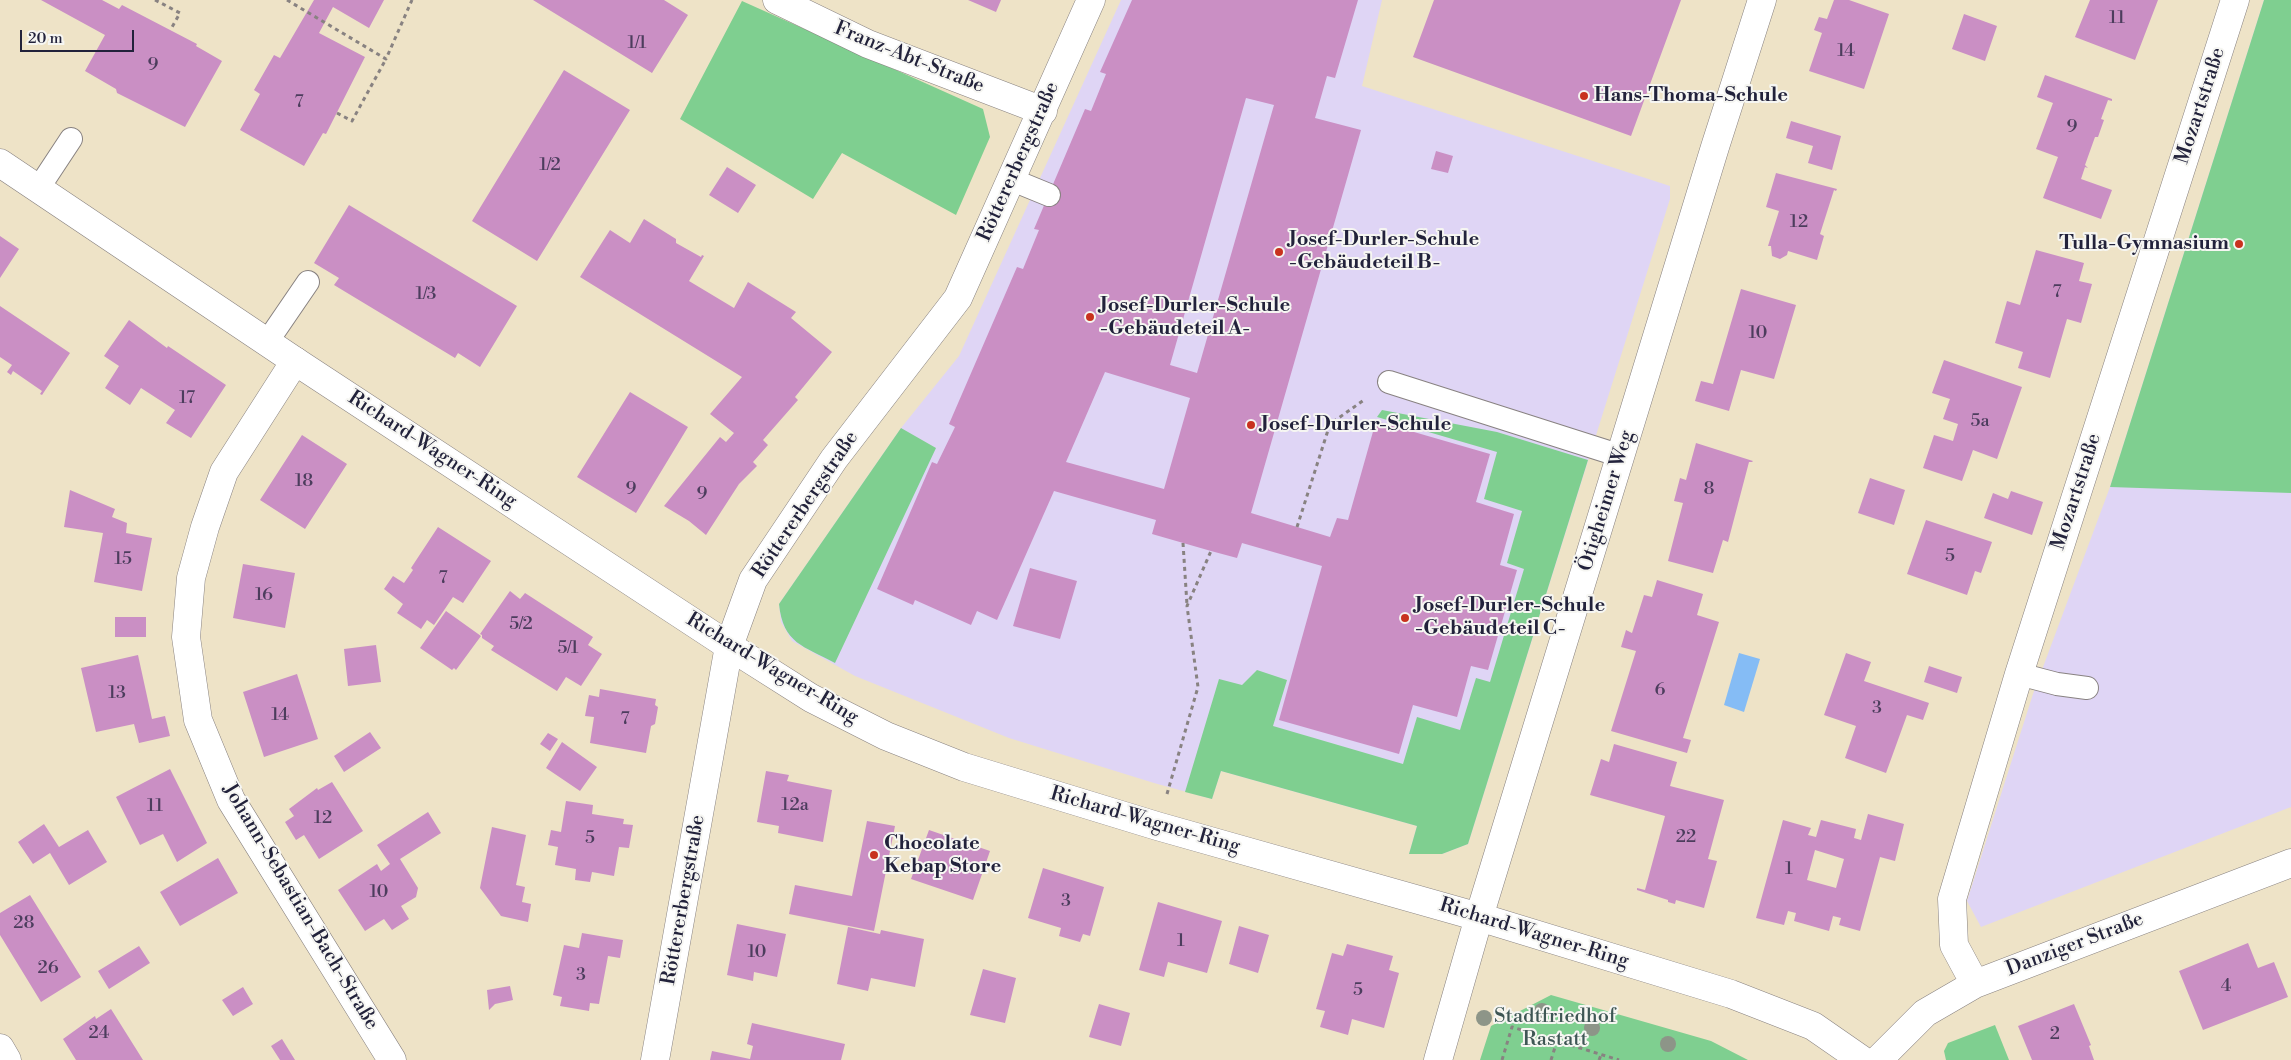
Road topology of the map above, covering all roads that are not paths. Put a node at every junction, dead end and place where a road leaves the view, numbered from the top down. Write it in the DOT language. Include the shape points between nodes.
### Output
graph roads {
  1 [pos="777,0"];
  2 [pos="1091,0"];
  3 [pos="1762,0"];
  4 [pos="2234,0"];
  5 [pos="1043,111"];
  6 [pos="71,139"];
  7 [pos="0,163"];
  8 [pos="1010,179"];
  9 [pos="38,189"];
  10 [pos="1049,195"];
  11 [pos="308,282"];
  12 [pos="267,342"];
  13 [pos="295,361"];
  14 [pos="1389,382"];
  15 [pos="1621,456"];
  16 [pos="729,646"];
  17 [pos="2019,674"];
  18 [pos="2086,688"];
  19 [pos="2291,863"];
  20 [pos="1479,917"];
  21 [pos="1975,984"];
  22 [pos="0,1048"];
  23 [pos="7,1060"];
  24 [pos="392,1060"];
  25 [pos="655,1060"];
  26 [pos="1438,1060"];
  27 [pos="1862,1060"];
  28 [pos="1878,1060"];
  1 -- 5 [label="street, Franz-Abt-Straße" via="868,44"];
  2 -- 5 [label="street, Röttererbergstraße"];
  3 -- 15 [label="street, Ötigheimer Weg"];
  4 -- 17 [label="street, Mozartstraße"];
  5 -- 8 [label="street, Röttererbergstraße"];
  6 -- 9 [label="lane"];
  7 -- 9 [label="street, Richard-Wagner-Ring"];
  8 -- 10 [label="lane"];
  8 -- 16 [label="street, Röttererbergstraße" via="958,298 834,459 753,580"];
  9 -- 12 [label="street, Richard-Wagner-Ring"];
  11 -- 12 [label="lane"];
  12 -- 13 [label="street, Richard-Wagner-Ring"];
  13 -- 16 [label="street, Richard-Wagner-Ring"];
  13 -- 24 [label="street, Johann-Sebastian-Bach-Straße" via="224,472 190,578 186,637 198,720 231,800"];
  14 -- 15 [label="lane"];
  15 -- 20 [label="street, Ötigheimer Weg"];
  16 -- 20 [label="street, Richard-Wagner-Ring" via="811,698 886,736 964,767 1157,826"];
  16 -- 25 [label="street, Röttererbergstraße"];
  17 -- 18 [label="lane"];
  17 -- 21 [label="street, Mozartstraße" via="1952,899 1954,946"];
  19 -- 21 [label="street, Danziger Straße"];
  20 -- 26 [label="street, Ötigheimer Weg"];
  20 -- 27 [label="street, Richard-Wagner-Ring" via="1731,994 1813,1026"];
  21 -- 28 [label="street, Danziger Straße" via="1925,1013"];
  22 -- 23 [label="street"];
}
